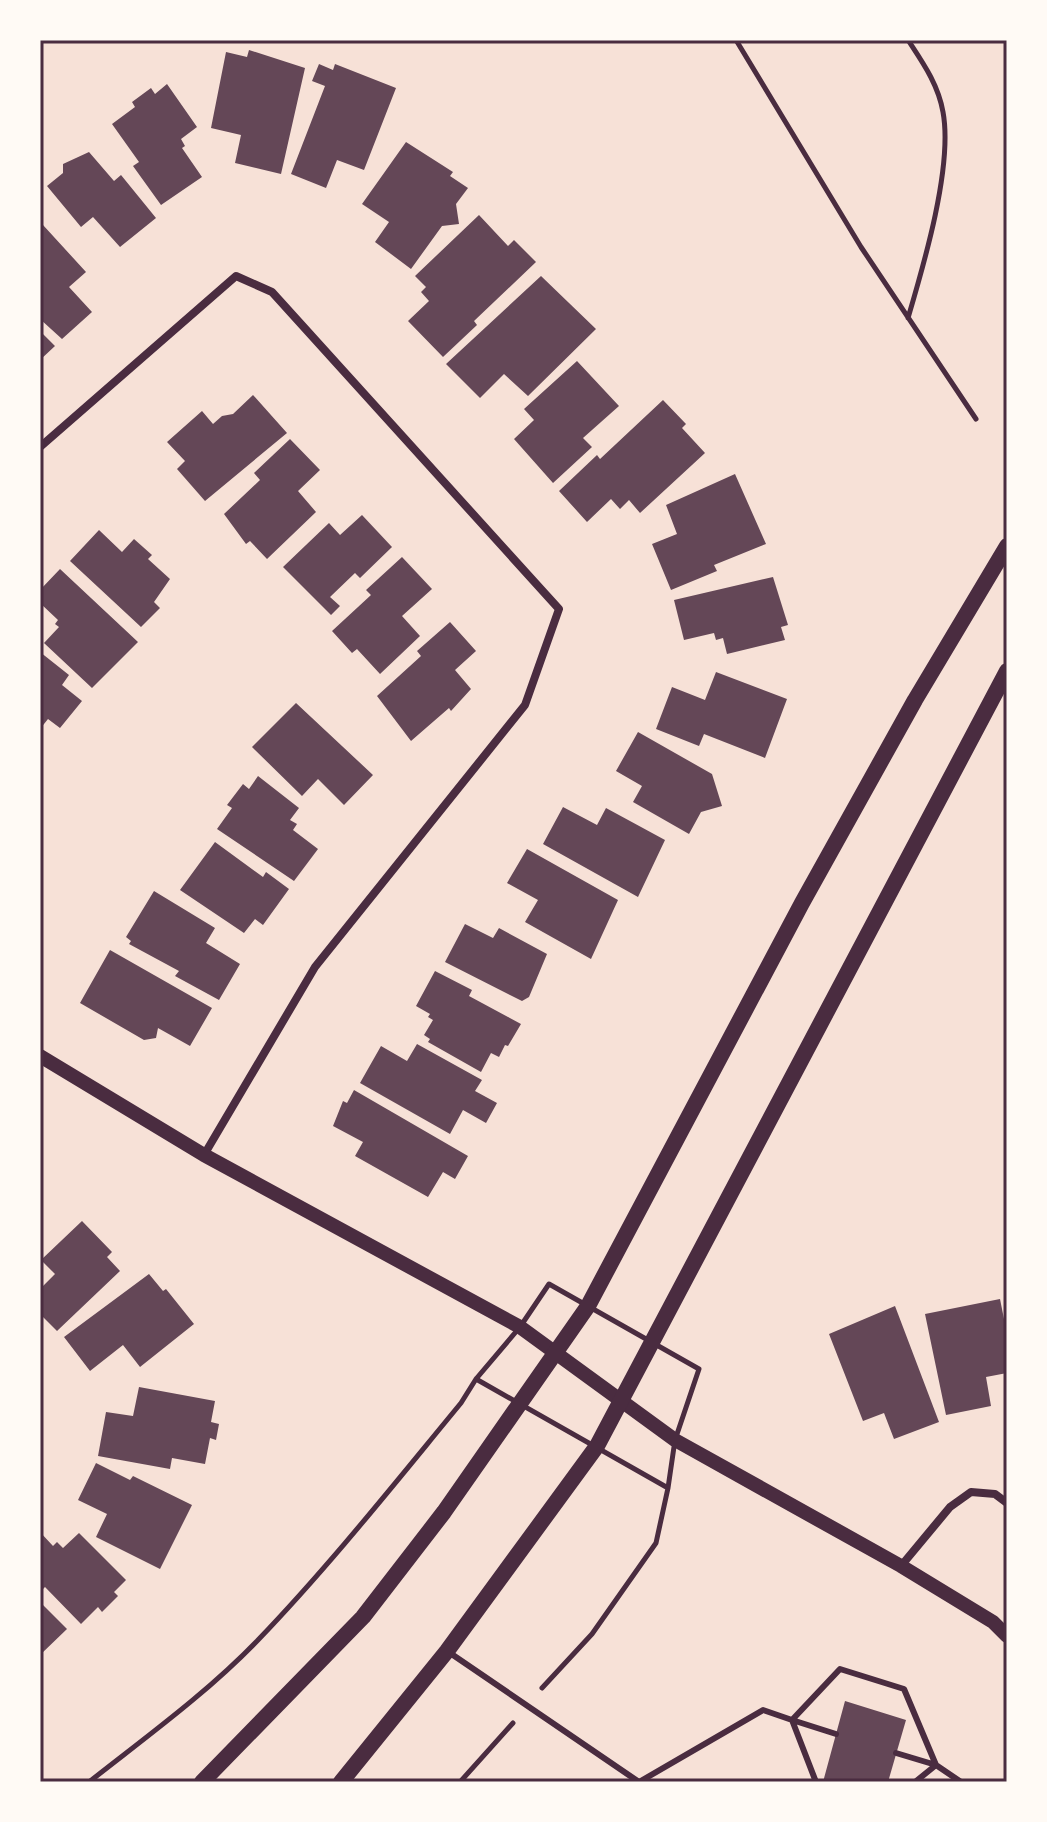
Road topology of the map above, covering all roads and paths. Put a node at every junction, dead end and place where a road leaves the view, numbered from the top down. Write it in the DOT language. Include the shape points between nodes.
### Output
graph roads {
  1 [pos="736,40"];
  2 [pos="908,40"];
  3 [pos="908,319"];
  4 [pos="976,419"];
  5 [pos="40,447"];
  6 [pos="1007,546"];
  7 [pos="1007,671"];
  8 [pos="40,1056"];
  9 [pos="204,1155"];
  10 [pos="556,1353"];
  11 [pos="476,1379"];
  12 [pos="622,1400"];
  13 [pos="668,1488"];
  14 [pos="1007,1503"];
  15 [pos="901,1566"];
  16 [pos="1007,1636"];
  17 [pos="447,1651"];
  18 [pos="527,1706"];
  19 [pos="792,1720"];
  20 [pos="836,1734"];
  21 [pos="896,1753"];
  22 [pos="936,1765"];
  23 [pos="206,1780"];
  24 [pos="89,1782"];
  25 [pos="341,1782"];
  26 [pos="460,1782"];
  27 [pos="639,1782"];
  28 [pos="816,1782"];
  29 [pos="915,1782"];
  30 [pos="961,1782"];
  1 -- 3 [label="path"];
  2 -- 3 [label="path" via="934,81 945,134 934,223"];
  3 -- 4 [label="path"];
  5 -- 9 [label="street" via="236,276 272,292 559,609 525,705 315,967"];
  6 -- 10 [label="main road" via="907,714 588,1306"];
  7 -- 12 [label="main road"];
  8 -- 9 [label="street"];
  9 -- 10 [label="street" via="520,1327"];
  10 -- 12 [label="street"];
  10 -- 23 [label="main road" via="363,1617"];
  11 -- 24 [label="path" via="338,1552 256,1642"];
  12 -- 15 [label="street" via="675,1440"];
  12 -- 17 [label="main road" via="597,1446"];
  13 -- 18 [label="path" via="656,1543 592,1634"];
  14 -- 15 [label="street" via="995,1494 971,1492 950,1507"];
  15 -- 16 [label="street"];
  17 -- 18 [label="lane"];
  17 -- 25 [label="main road"];
  18 -- 26 [label="path"];
  18 -- 27 [label="lane"];
  19 -- 20 [label="lane"];
  19 -- 22 [label="lane" via="840,1669 904,1689"];
  19 -- 27 [label="lane" via="763,1710"];
  19 -- 28 [label="lane"];
  21 -- 22 [label="lane"];
  22 -- 29 [label="lane"];
  22 -- 30 [label="lane"];
}
